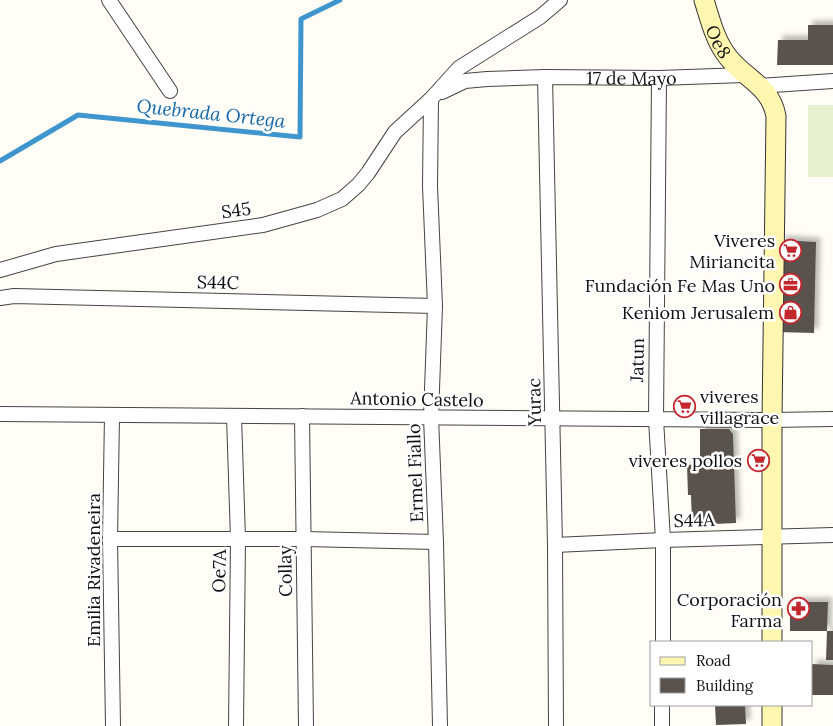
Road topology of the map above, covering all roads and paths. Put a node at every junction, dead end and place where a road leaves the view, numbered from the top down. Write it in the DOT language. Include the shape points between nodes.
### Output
graph roads {
  1 [pos="109,0"];
  2 [pos="560,0"];
  3 [pos="704,0"];
  4 [pos="545,77"];
  5 [pos="659,78"];
  6 [pos="752,80"];
  7 [pos="833,81"];
  8 [pos="170,91"];
  9 [pos="431,99"];
  10 [pos="0,270"];
  11 [pos="0,298"];
  12 [pos="435,306"];
  13 [pos="0,414"];
  14 [pos="112,415"];
  15 [pos="234,416"];
  16 [pos="302,416"];
  17 [pos="431,418"];
  18 [pos="553,418"];
  19 [pos="656,419"];
  20 [pos="833,419"];
  21 [pos="772,420"];
  22 [pos="833,535"];
  23 [pos="771,536"];
  24 [pos="238,538"];
  25 [pos="110,539"];
  26 [pos="304,539"];
  27 [pos="663,540"];
  28 [pos="436,542"];
  29 [pos="555,546"];
  30 [pos="662,641"];
  31 [pos="772,641"];
  32 [pos="662,706"];
  33 [pos="772,706"];
  34 [pos="113,726"];
  35 [pos="236,726"];
  36 [pos="306,726"];
  37 [pos="440,726"];
  38 [pos="556,726"];
  39 [pos="662,726"];
  40 [pos="772,726"];
  1 -- 8 [label="street"];
  2 -- 9 [label="street" via="540,17 459,68"];
  3 -- 6 [label="street, Oe8" via="727,57"];
  4 -- 5 [label="street, 17 de Mayo"];
  4 -- 9 [label="street, 17 de Mayo" via="466,80"];
  4 -- 18 [label="street, Yurac"];
  5 -- 6 [label="street, 17 de Mayo"];
  5 -- 19 [label="street, Jatun"];
  6 -- 7 [label="street, 17 de Mayo"];
  6 -- 21 [label="street, Oe8" via="769,96 776,116"];
  9 -- 10 [label="street, S45" via="395,132 358,185 342,199 318,210 263,225 56,254"];
  9 -- 12 [label="street, Ermel Fiallo" via="430,186"];
  11 -- 12 [label="street, S44C"];
  12 -- 17 [label="street, Ermel Fiallo"];
  13 -- 14 [label="street, Antonio Castelo"];
  14 -- 15 [label="street, Antonio Castelo"];
  14 -- 25 [label="street, Emilia Rivadeneira"];
  15 -- 16 [label="street, Antonio Castelo"];
  15 -- 24 [label="street, Oe7A"];
  16 -- 17 [label="street, Antonio Castelo"];
  16 -- 26 [label="street, Collay"];
  17 -- 18 [label="street, Antonio Castelo"];
  17 -- 28 [label="street, Ermel Fiallo"];
  18 -- 19 [label="street, Antonio Castelo"];
  18 -- 29 [label="street, Yurac"];
  19 -- 21 [label="street, Antonio Castelo"];
  19 -- 27 [label="street, Jatun"];
  20 -- 21 [label="street, Antonio Castelo"];
  21 -- 23 [label="street, Oe8"];
  22 -- 23 [label="street, S44A"];
  23 -- 27 [label="street, S44A"];
  23 -- 31 [label="street, Oe8"];
  24 -- 25 [label="street"];
  24 -- 26 [label="street"];
  24 -- 35 [label="street, Oe7A"];
  25 -- 34 [label="street, Emilia Rivadeneira"];
  26 -- 28 [label="street"];
  26 -- 36 [label="street, Collay"];
  27 -- 29 [label="street, S44A"];
  27 -- 30 [label="street, Jatun"];
  28 -- 37 [label="street, Ermel Fiallo"];
  29 -- 38 [label="street, Yurac"];
  32 -- 39 [label="street"];
  33 -- 40 [label="street"];
}
